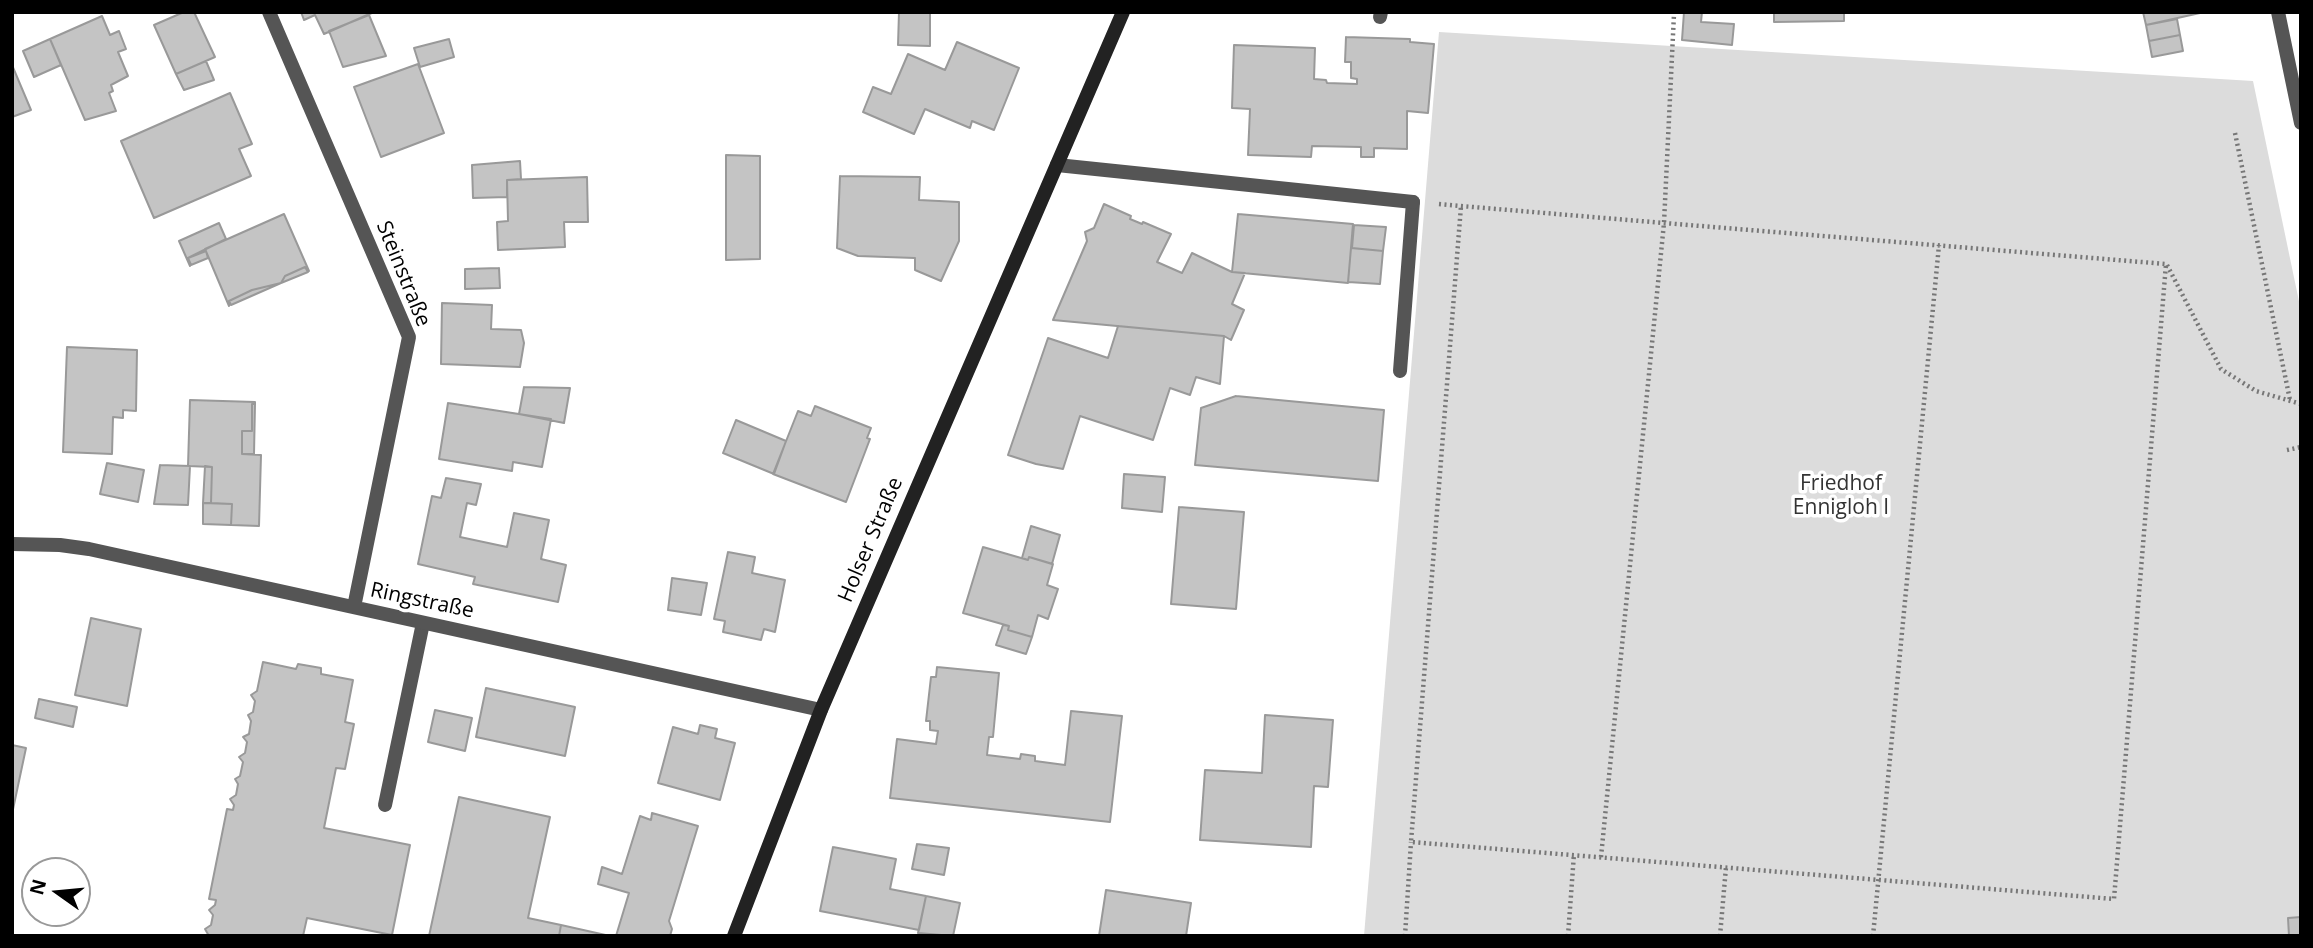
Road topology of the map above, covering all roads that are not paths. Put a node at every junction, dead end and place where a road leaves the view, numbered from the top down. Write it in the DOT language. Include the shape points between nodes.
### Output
graph roads {
  1 [pos="269,12"];
  2 [pos="1124,12"];
  3 [pos="2278,12"];
  4 [pos="2301,122"];
  5 [pos="1057,165"];
  6 [pos="1400,371"];
  7 [pos="12,544"];
  8 [pos="354,607"];
  9 [pos="424,623"];
  10 [pos="821,710"];
  11 [pos="385,806"];
  12 [pos="734,936"];
  1 -- 8 [label="street, Steinstraße" via="410,337"];
  2 -- 5 [label="main road, Holser Straße"];
  3 -- 4 [label="street"];
  5 -- 6 [label="street" via="1413,202"];
  5 -- 10 [label="main road, Holser Straße"];
  7 -- 8 [label="street, Ringstraße" via="89,549"];
  8 -- 9 [label="street, Ringstraße"];
  9 -- 10 [label="street, Ringstraße"];
  9 -- 11 [label="street"];
  10 -- 12 [label="main road, Holser Straße"];
}
